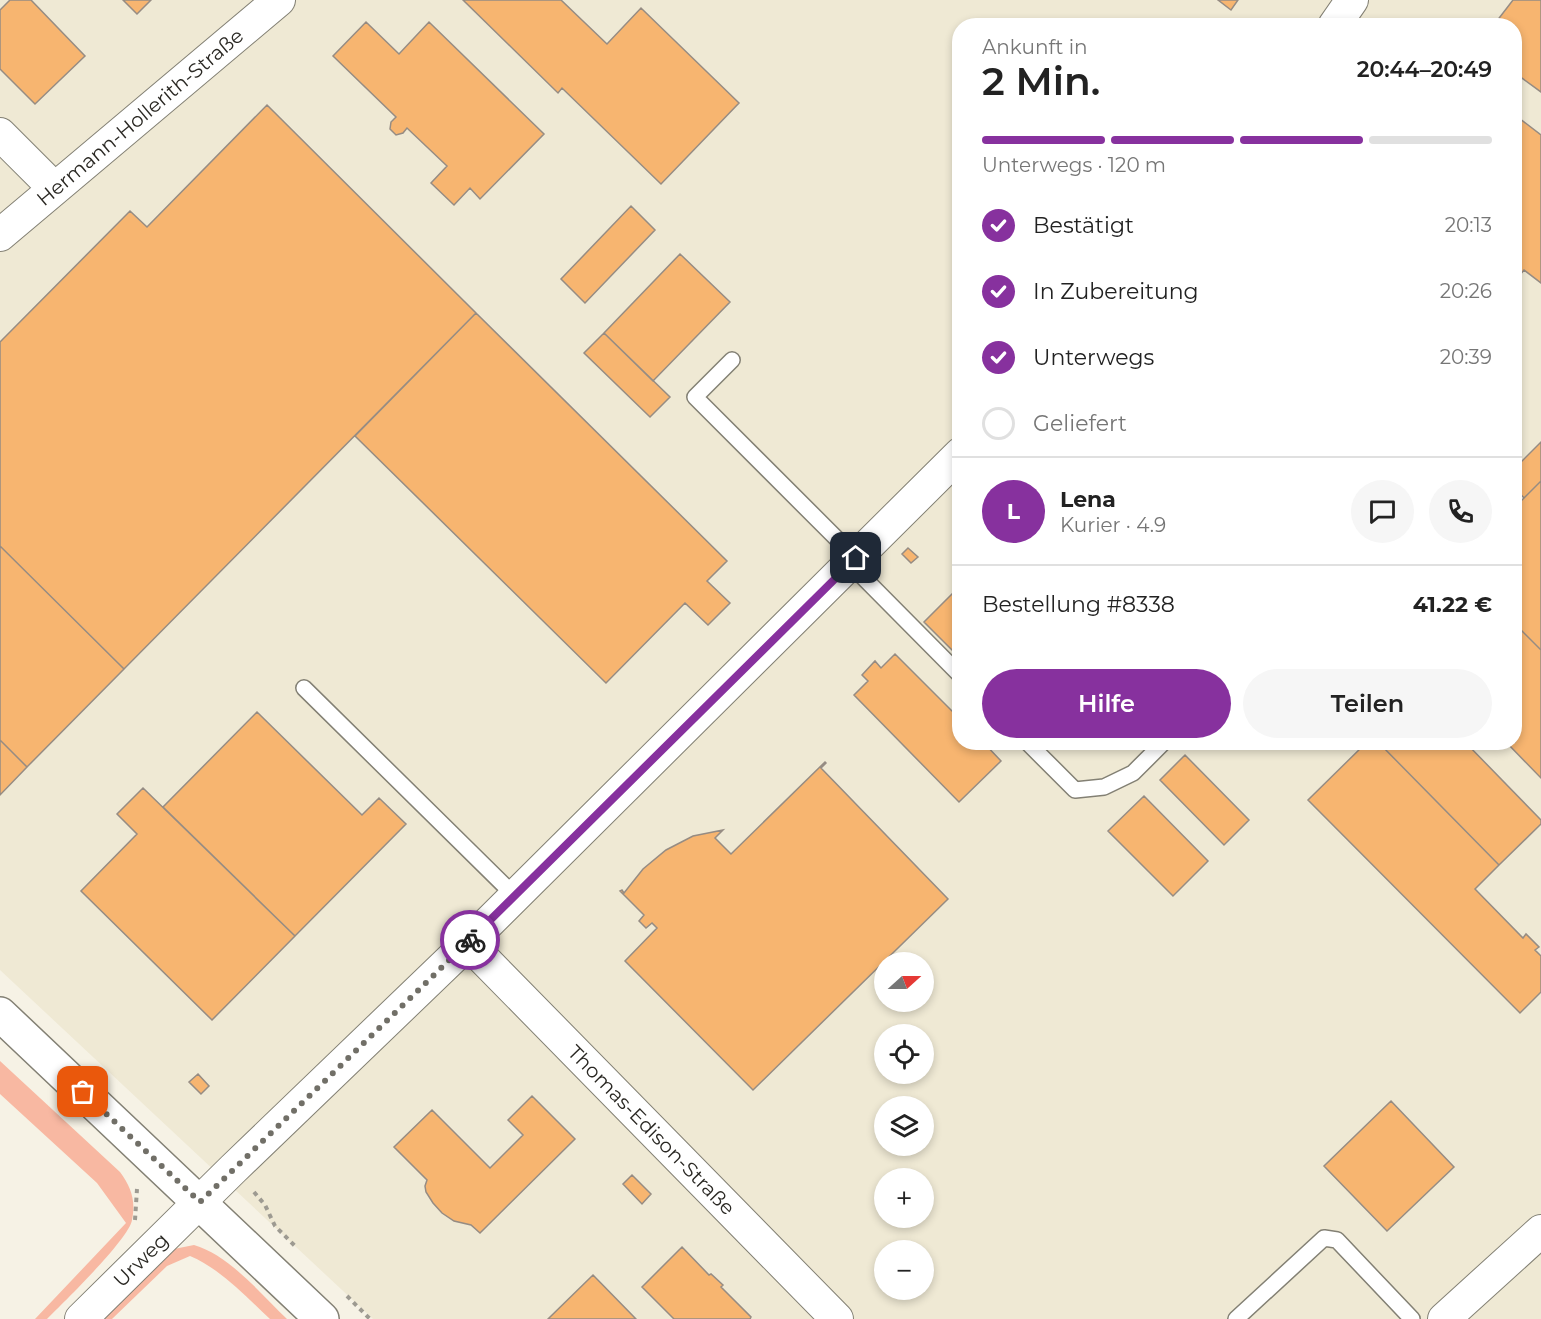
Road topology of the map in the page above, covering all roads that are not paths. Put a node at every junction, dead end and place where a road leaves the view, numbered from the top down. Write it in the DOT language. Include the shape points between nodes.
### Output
graph roads {
  1 [pos="279,0"];
  2 [pos="1352,0"];
  3 [pos="1340,18"];
  4 [pos="0,134"];
  5 [pos="54,188"];
  6 [pos="0,235"];
  7 [pos="732,360"];
  8 [pos="952,462"];
  9 [pos="853,561"];
  10 [pos="952,666"];
  11 [pos="304,688"];
  12 [pos="1035,750"];
  13 [pos="1156,750"];
  14 [pos="515,896"];
  15 [pos="468,943"];
  16 [pos="0,1014"];
  17 [pos="200,1202"];
  18 [pos="1541,1231"];
  19 [pos="81,1319"];
  20 [pos="322,1319"];
  21 [pos="837,1319"];
  22 [pos="1236,1319"];
  23 [pos="1412,1319"];
  24 [pos="1444,1319"];
  1 -- 5 [label="street, Hermann-Hollerith-Straße"];
  2 -- 3 [label="street"];
  4 -- 5 [label="street"];
  5 -- 6 [label="street, Hermann-Hollerith-Straße"];
  7 -- 9 [label="lane" via="695,397"];
  8 -- 9 [label="street, Urweg"];
  9 -- 10 [label="lane"];
  9 -- 14 [label="street, Urweg"];
  11 -- 14 [label="lane"];
  12 -- 13 [label="lane" via="1074,790 1104,787 1133,773"];
  14 -- 15 [label="street, Urweg"];
  15 -- 17 [label="street, Urweg"];
  15 -- 21 [label="street, Thomas-Edison-Straße"];
  16 -- 17 [label="main road"];
  17 -- 19 [label="street, Urweg"];
  17 -- 20 [label="main road"];
  18 -- 24 [label="street"];
  22 -- 23 [label="lane" via="1324,1238 1337,1240"];
}
